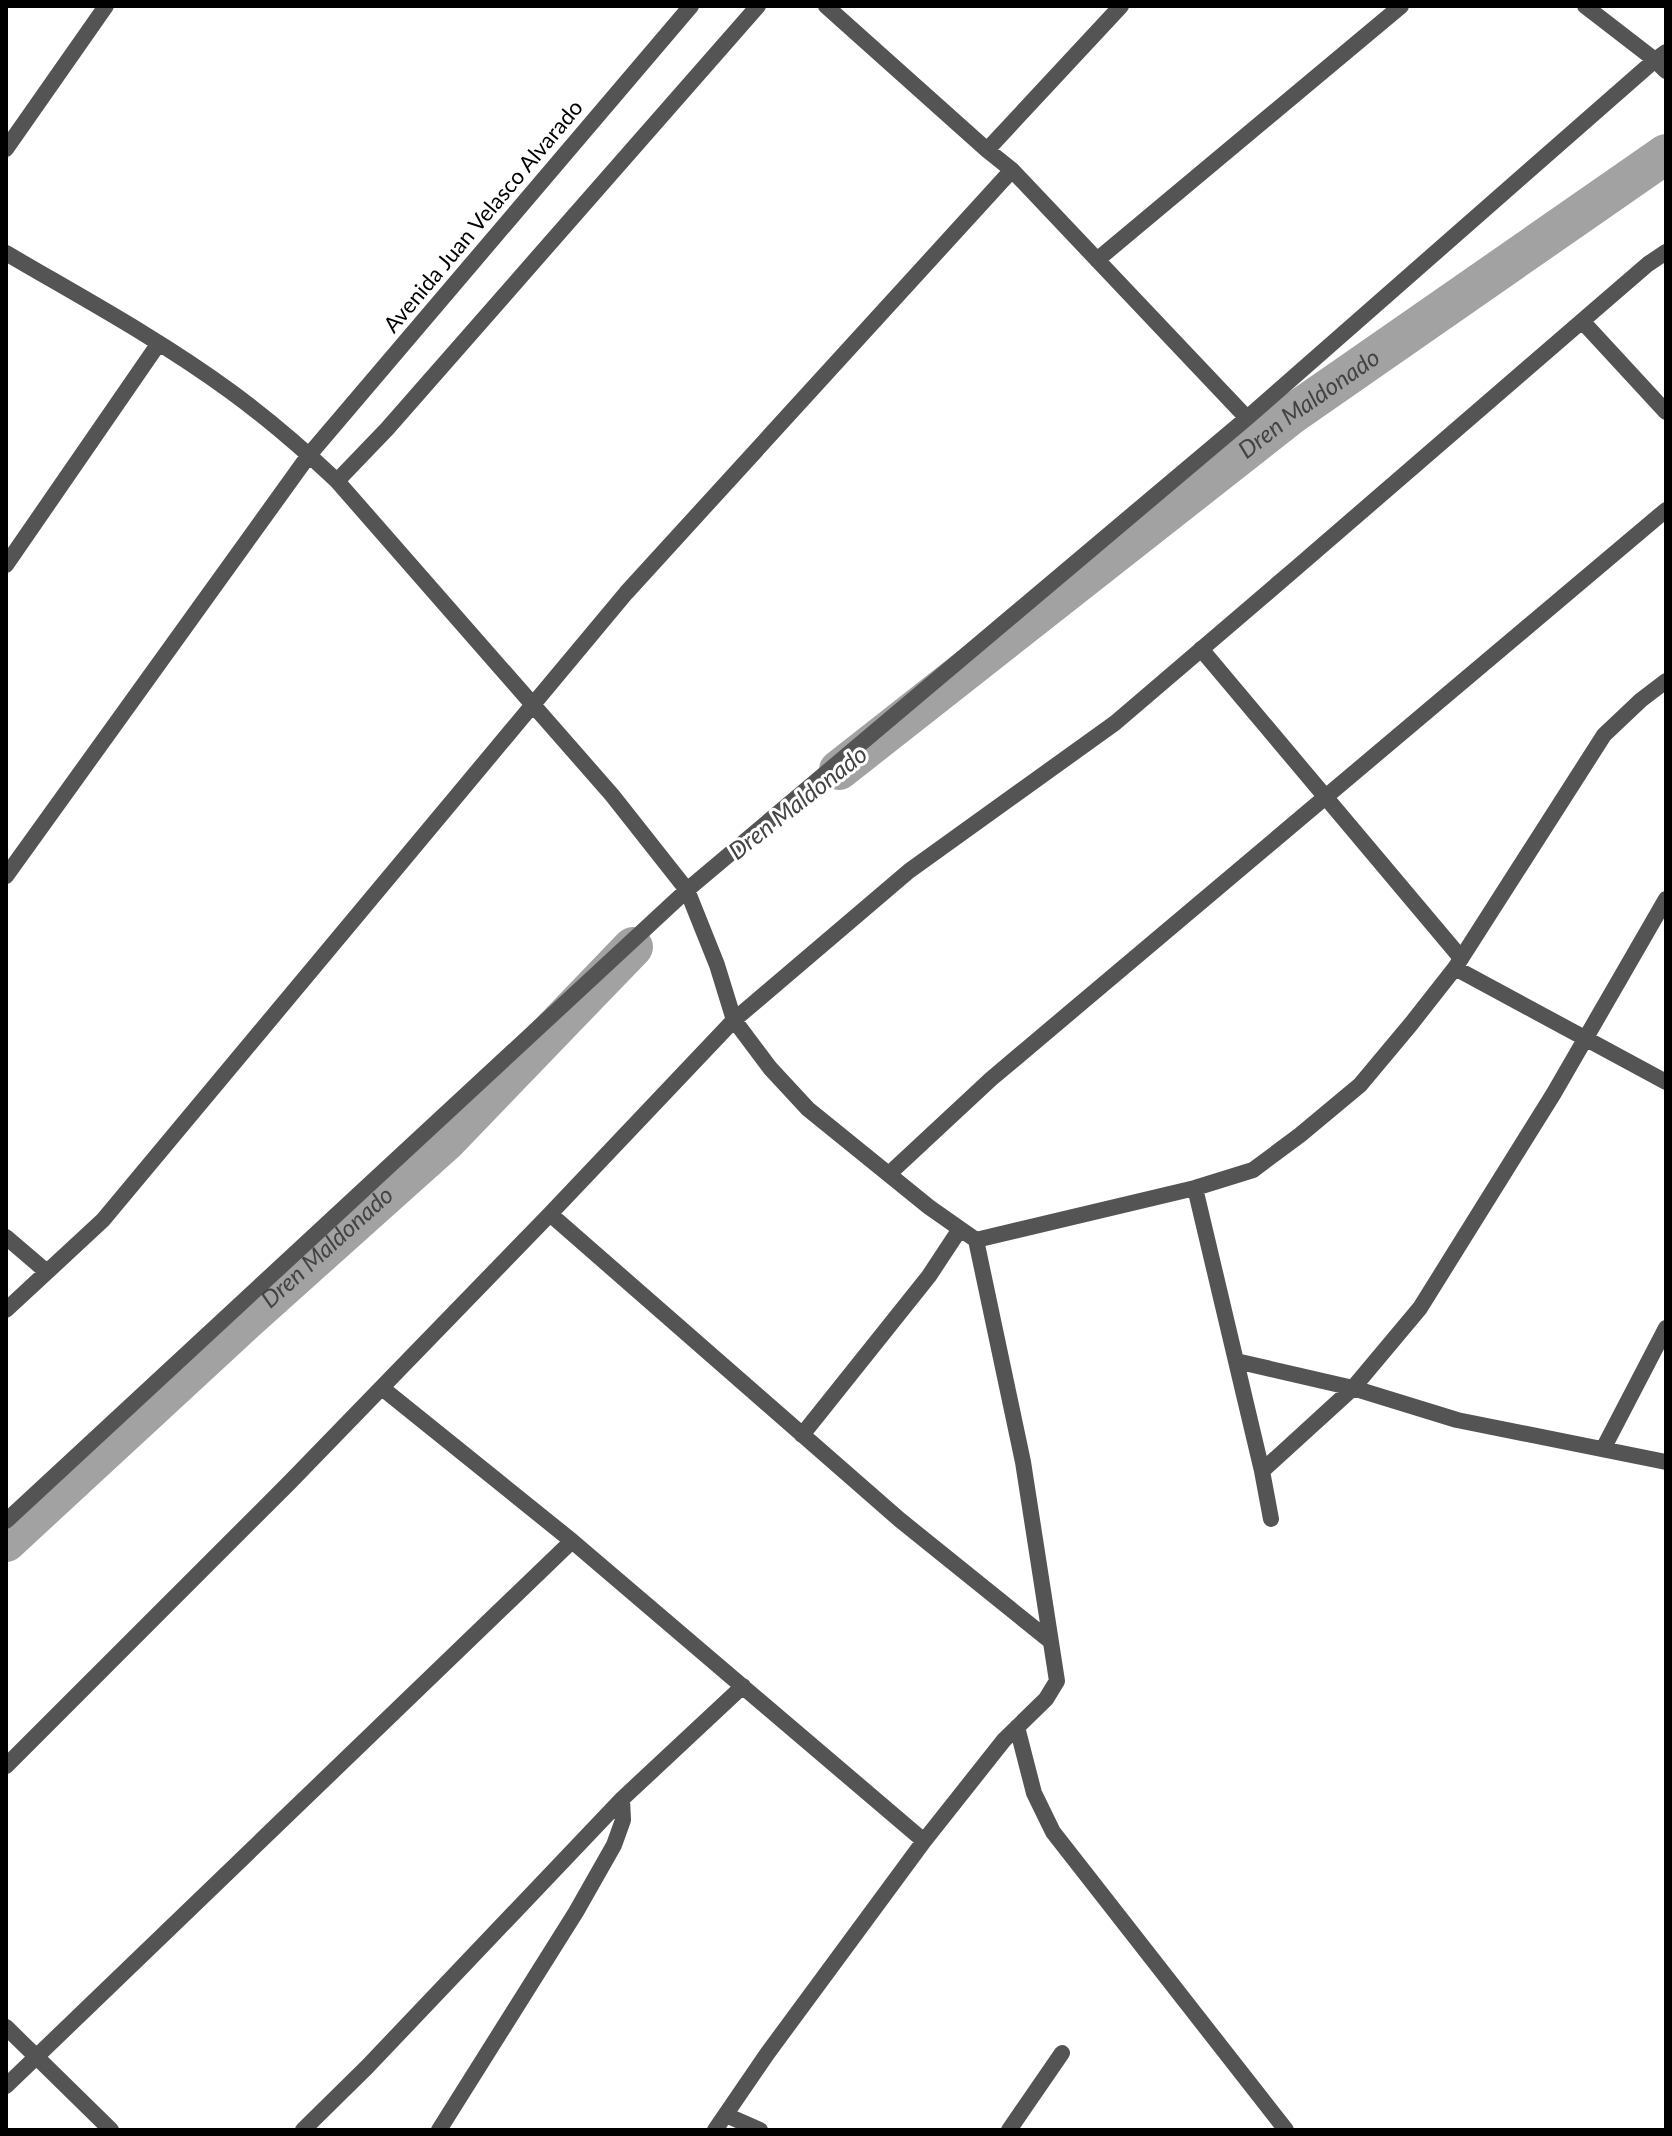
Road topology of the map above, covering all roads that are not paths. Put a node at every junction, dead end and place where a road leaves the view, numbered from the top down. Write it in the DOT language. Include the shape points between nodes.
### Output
graph roads {
  1 [pos="106,6"];
  2 [pos="691,6"];
  3 [pos="758,6"];
  4 [pos="826,6"];
  5 [pos="1121,6"];
  6 [pos="1401,6"];
  7 [pos="1585,6"];
  8 [pos="1662,61"];
  9 [pos="6,149"];
  10 [pos="987,150"];
  11 [pos="1012,170"];
  12 [pos="1666,252"];
  13 [pos="6,253"];
  14 [pos="1097,260"];
  15 [pos="1582,321"];
  16 [pos="159,343"];
  17 [pos="1666,412"];
  18 [pos="1247,418"];
  19 [pos="309,455"];
  20 [pos="337,481"];
  21 [pos="1666,510"];
  22 [pos="6,565"];
  23 [pos="1201,649"];
  24 [pos="1666,681"];
  25 [pos="534,705"];
  26 [pos="1325,798"];
  27 [pos="6,876"];
  28 [pos="687,890"];
  29 [pos="1666,899"];
  30 [pos="1458,963"];
  31 [pos="734,1020"];
  32 [pos="1586,1037"];
  33 [pos="1666,1082"];
  34 [pos="890,1173"];
  35 [pos="1195,1188"];
  36 [pos="550,1214"];
  37 [pos="960,1229"];
  38 [pos="6,1237"];
  39 [pos="976,1240"];
  40 [pos="47,1272"];
  41 [pos="6,1310"];
  42 [pos="1666,1328"];
  43 [pos="1236,1361"];
  44 [pos="382,1388"];
  45 [pos="1353,1388"];
  46 [pos="802,1435"];
  47 [pos="1603,1449"];
  48 [pos="1666,1462"];
  49 [pos="1262,1471"];
  50 [pos="1271,1519"];
  51 [pos="6,1521"];
  52 [pos="572,1541"];
  53 [pos="1049,1640"];
  54 [pos="743,1686"];
  55 [pos="1017,1727"];
  56 [pos="6,1766"];
  57 [pos="622,1799"];
  58 [pos="924,1841"];
  59 [pos="6,2027"];
  60 [pos="1062,2053"];
  61 [pos="34,2057"];
  62 [pos="6,2086"];
  63 [pos="726,2115"];
  64 [pos="111,2130"];
  65 [pos="303,2130"];
  66 [pos="439,2130"];
  67 [pos="715,2130"];
  68 [pos="760,2130"];
  69 [pos="1009,2130"];
  70 [pos="1286,2130"];
  1 -- 9 [label="street"];
  2 -- 19 [label="street, Avenida Juan Velasco Alvarado"];
  3 -- 20 [label="street"];
  4 -- 10 [label="street"];
  5 -- 10 [label="street"];
  6 -- 14 [label="street"];
  7 -- 8 [label="street"];
  8 -- 18 [label="street"];
  10 -- 11 [label="street"];
  11 -- 14 [label="street"];
  11 -- 25 [label="street" via="626,593"];
  12 -- 15 [label="street"];
  13 -- 16 [label="street"];
  14 -- 18 [label="street"];
  15 -- 17 [label="street"];
  15 -- 23 [label="street"];
  16 -- 19 [label="street" via="231,391"];
  16 -- 22 [label="street"];
  18 -- 28 [label="street"];
  19 -- 20 [label="street"];
  19 -- 27 [label="street, Avenida Juan Velasco Alvarado"];
  20 -- 25 [label="street"];
  21 -- 26 [label="street"];
  23 -- 26 [label="street"];
  23 -- 31 [label="street" via="1115,723 909,871"];
  24 -- 30 [label="street" via="1604,735"];
  25 -- 28 [label="street"];
  25 -- 40 [label="street" via="103,1220"];
  26 -- 30 [label="street"];
  26 -- 34 [label="street" via="991,1079"];
  28 -- 31 [label="street"];
  28 -- 51 [label="street"];
  29 -- 32 [label="street"];
  30 -- 32 [label="street"];
  30 -- 35 [label="street" via="1360,1085 1253,1170"];
  31 -- 34 [label="street" via="808,1109"];
  31 -- 36 [label="street"];
  32 -- 33 [label="street"];
  32 -- 45 [label="street" via="1420,1308"];
  34 -- 37 [label="street"];
  35 -- 39 [label="street"];
  35 -- 43 [label="street"];
  36 -- 44 [label="street"];
  36 -- 46 [label="street"];
  37 -- 39 [label="street"];
  37 -- 46 [label="street" via="929,1276"];
  38 -- 40 [label="street"];
  39 -- 53 [label="street" via="1023,1462"];
  40 -- 41 [label="street"];
  42 -- 47 [label="street"];
  43 -- 45 [label="street"];
  43 -- 49 [label="street"];
  44 -- 52 [label="street"];
  44 -- 56 [label="street"];
  45 -- 47 [label="street" via="1457,1420"];
  45 -- 49 [label="street"];
  46 -- 53 [label="street"];
  47 -- 48 [label="street"];
  49 -- 50 [label="street"];
  52 -- 54 [label="street"];
  52 -- 61 [label="street"];
  53 -- 55 [label="street" via="1057,1681"];
  54 -- 57 [label="street"];
  54 -- 58 [label="street"];
  55 -- 58 [label="street"];
  55 -- 70 [label="street" via="1034,1793 1053,1832"];
  57 -- 65 [label="street"];
  57 -- 66 [label="street" via="623,1820 614,1845"];
  58 -- 63 [label="street"];
  59 -- 61 [label="street"];
  60 -- 69 [label="street"];
  61 -- 62 [label="street"];
  61 -- 64 [label="street"];
  63 -- 67 [label="street"];
  63 -- 68 [label="street"];
}
